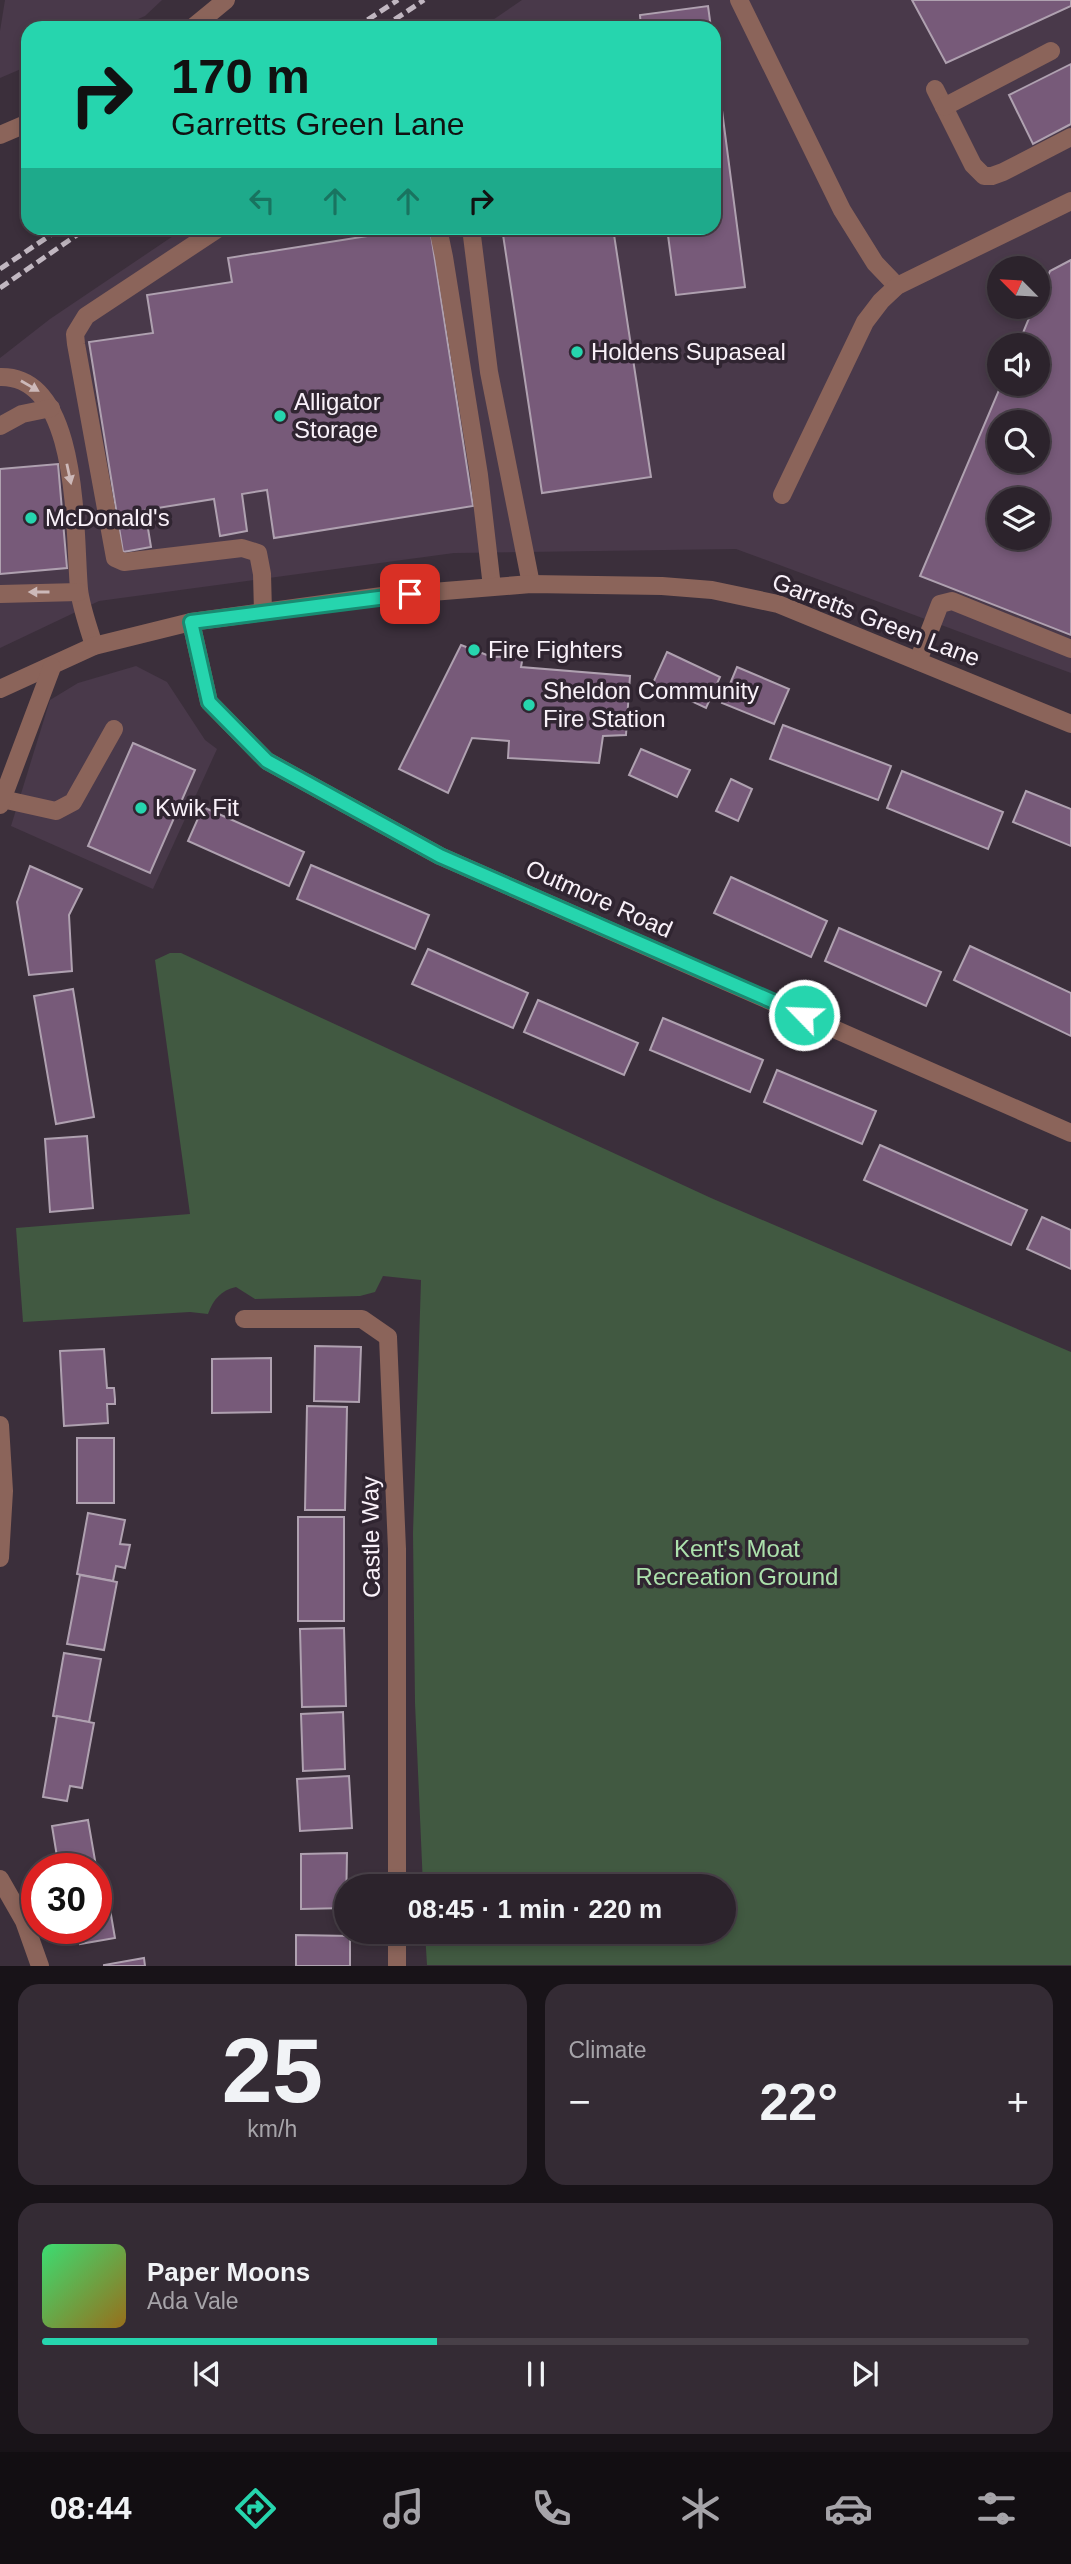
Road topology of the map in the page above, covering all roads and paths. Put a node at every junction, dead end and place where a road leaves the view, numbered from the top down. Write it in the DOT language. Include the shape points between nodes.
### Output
graph roads {
  1 [pos="226,0"];
  2 [pos="739,0"];
  3 [pos="200,21"];
  4 [pos="1051,51"];
  5 [pos="935,89"];
  6 [pos="944,107"];
  7 [pos="21,125"];
  8 [pos="3,129"];
  9 [pos="1071,137"];
  10 [pos="1071,201"];
  11 [pos="208,235"];
  12 [pos="439,235"];
  13 [pos="472,235"];
  14 [pos="897,286"];
  15 [pos="0,377"];
  16 [pos="51,408"];
  17 [pos="0,426"];
  18 [pos="782,495"];
  19 [pos="531,584"];
  20 [pos="492,587"];
  21 [pos="79,592"];
  22 [pos="0,594"];
  23 [pos="263,612"];
  24 [pos="191,622"];
  25 [pos="94,646"];
  26 [pos="1071,649"];
  27 [pos="918,661"];
  28 [pos="52,667"];
  29 [pos="0,689"];
  30 [pos="1071,724"];
  31 [pos="114,729"];
  32 [pos="1,802"];
  33 [pos="1071,1133"];
  34 [pos="244,1319"];
  35 [pos="0,1425"];
  36 [pos="0,1558"];
  37 [pos="397,1874"];
  38 [pos="0,1879"];
  39 [pos="397,1944"];
  40 [pos="40,1965"];
  41 [pos="397,1965"];
  1 -- 3 [label="street"];
  2 -- 14 [label="street" via="842,210 875,263"];
  4 -- 6 [label="street"];
  5 -- 6 [label="street"];
  6 -- 9 [label="street" via="973,165 984,176 1003,172"];
  7 -- 8 [label="street"];
  10 -- 14 [label="street"];
  11 -- 23 [label="street" via="86,316 75,334 76,344 115,558 124,562 242,548 258,553"];
  12 -- 20 [label="street" via="479,475"];
  13 -- 19 [label="street" via="489,372"];
  14 -- 18 [label="street" via="865,322"];
  15 -- 16 [label="street, one-way" via="26,382"];
  16 -- 17 [label="street" via="22,414"];
  16 -- 21 [label="street, one-way" via="72,489"];
  19 -- 20 [label="street, Garretts Green Lane"];
  19 -- 27 [label="street, Garretts Green Lane" via="712,590 778,604"];
  20 -- 23 [label="street, Garretts Green Lane"];
  21 -- 22 [label="street, one-way"];
  21 -- 25 [label="street"];
  23 -- 24 [label="street, Garretts Green Lane"];
  24 -- 25 [label="street, Garretts Green Lane"];
  24 -- 33 [label="street, Outmore Road" via="209,702 267,761 440,856"];
  25 -- 28 [label="street, Garretts Green Lane"];
  26 -- 27 [label="street" via="951,601 940,604"];
  27 -- 30 [label="street, Garretts Green Lane"];
  28 -- 29 [label="street, Garretts Green Lane"];
  28 -- 32 [label="street"];
  31 -- 32 [label="street" via="73,802 56,811"];
  34 -- 37 [label="street, Castle Way" via="362,1319 388,1337 397,1549"];
  35 -- 36 [label="street" via="4,1491"];
  38 -- 40 [label="street" via="24,1921"];
  39 -- 41 [label="street"];
}
